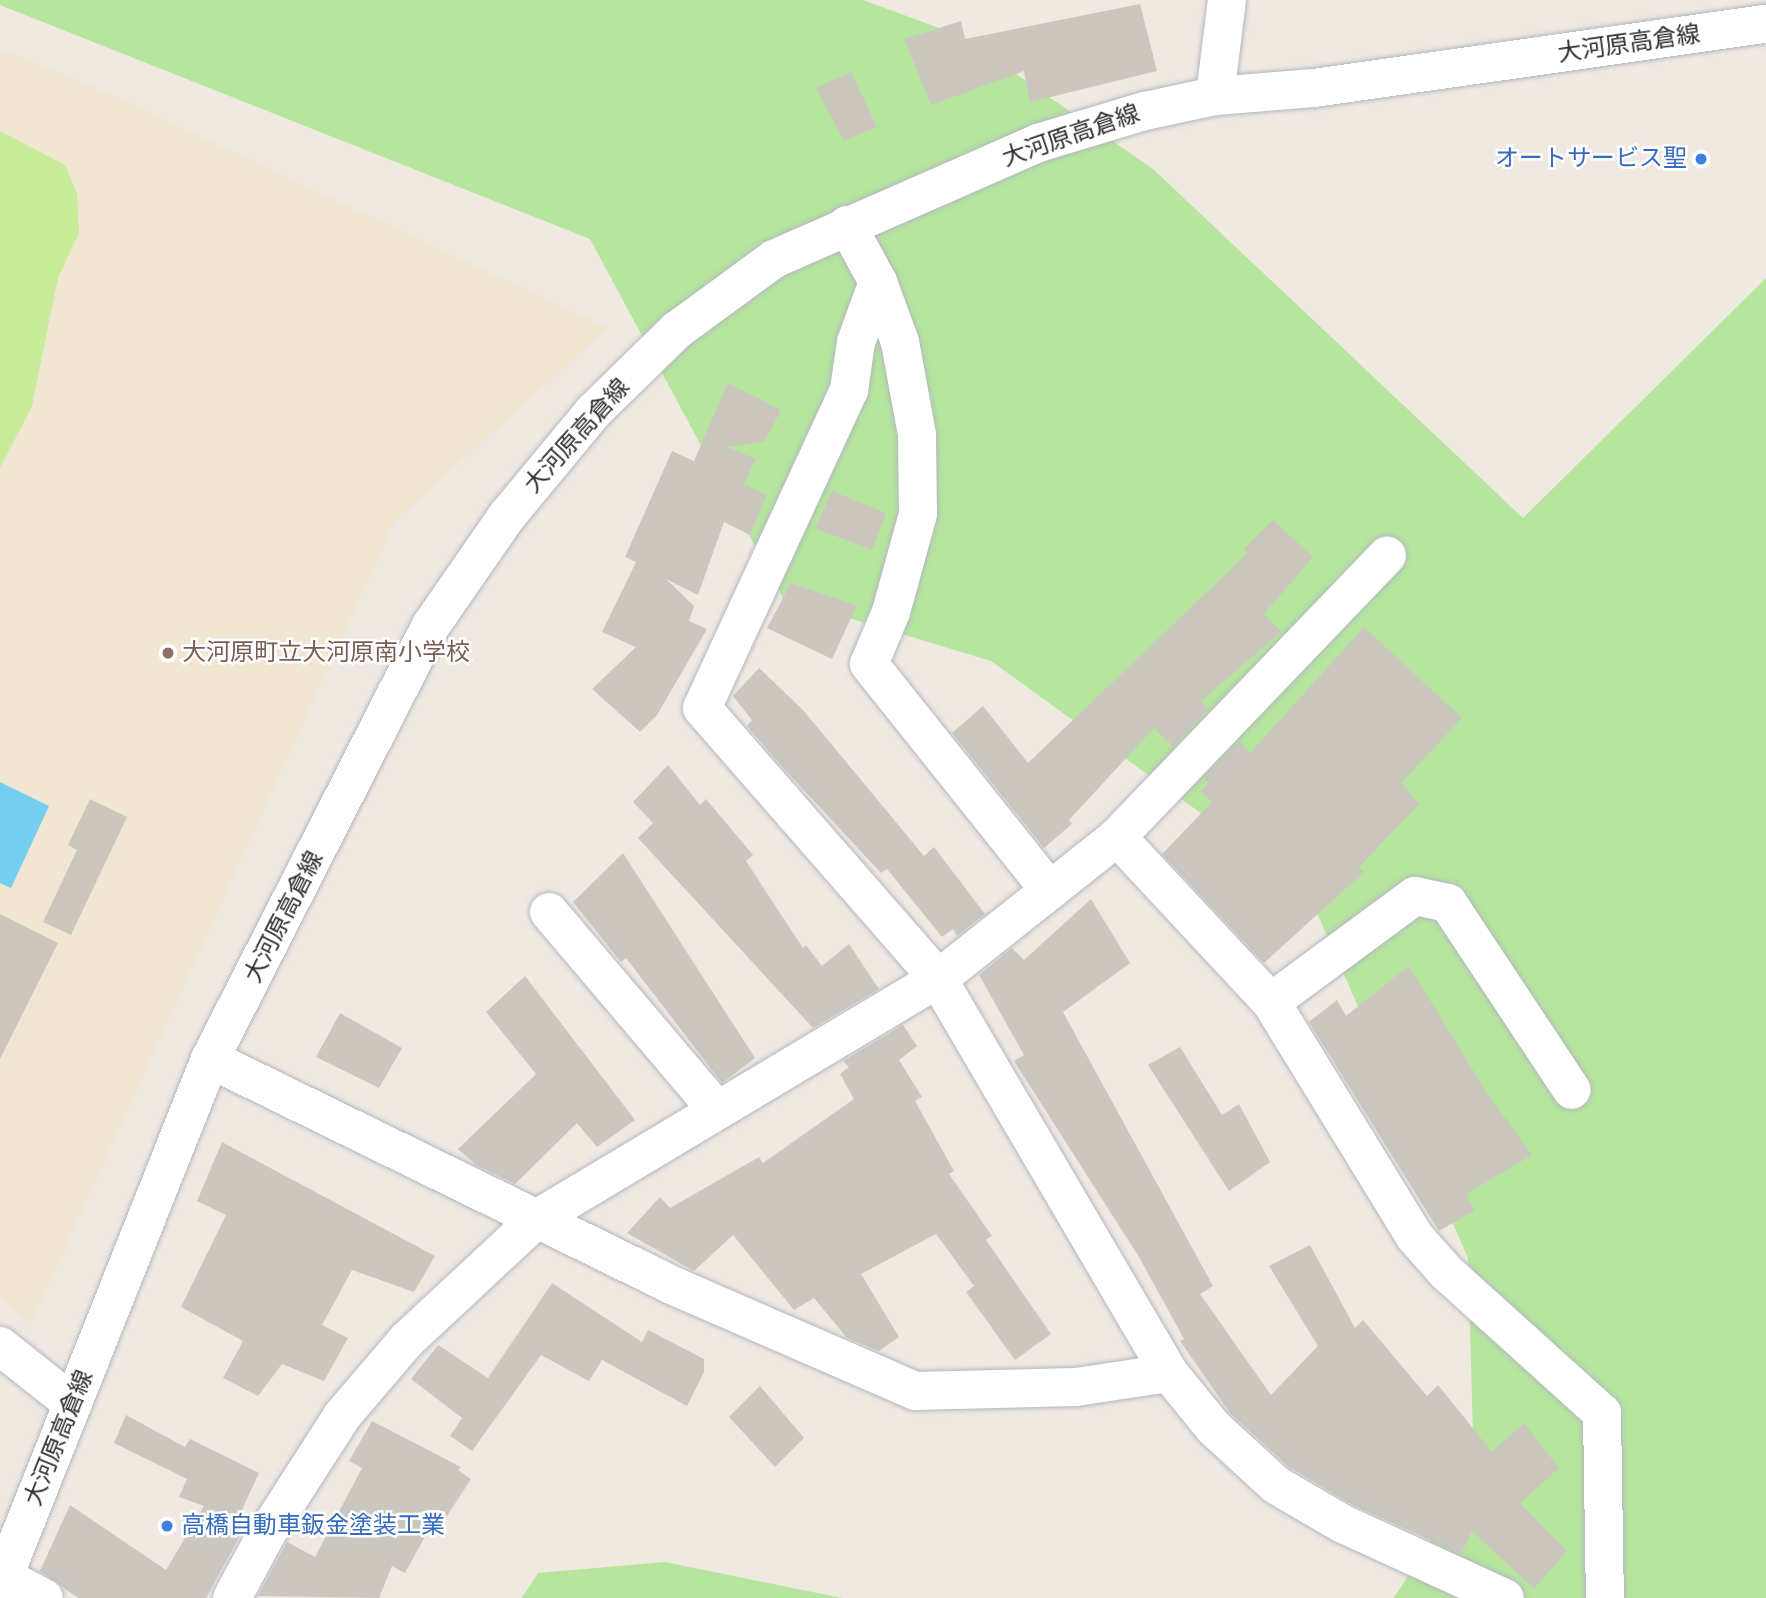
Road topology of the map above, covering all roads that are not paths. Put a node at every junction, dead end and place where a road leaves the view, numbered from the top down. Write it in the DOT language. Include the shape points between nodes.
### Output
graph roads {
  1 [pos="1227,0"];
  2 [pos="1766,24"];
  3 [pos="1215,96"];
  4 [pos="847,225"];
  5 [pos="878,282"];
  6 [pos="1387,555"];
  7 [pos="1117,837"];
  8 [pos="1050,891"];
  9 [pos="549,912"];
  10 [pos="938,979"];
  11 [pos="1271,1002"];
  12 [pos="211,1059"];
  13 [pos="1572,1090"];
  14 [pos="715,1108"];
  15 [pos="538,1218"];
  16 [pos="0,1346"];
  17 [pos="1169,1373"];
  18 [pos="73,1404"];
  19 [pos="2,1581"];
  20 [pos="44,1598"];
  21 [pos="232,1598"];
  22 [pos="1505,1598"];
  23 [pos="1605,1598"];
  1 -- 3 [label="street"];
  2 -- 3 [label="street, 大河原高倉線" via="1314,88"];
  3 -- 4 [label="street, 大河原高倉線" via="1038,143"];
  4 -- 5 [label="street"];
  4 -- 12 [label="street, 大河原高倉線" via="774,259 677,330 594,411 507,516 430,627"];
  5 -- 8 [label="street" via="900,342 917,435 918,514 891,612 869,664"];
  5 -- 10 [label="street" via="856,342 849,390 702,708"];
  6 -- 7 [label="street"];
  7 -- 8 [label="street"];
  7 -- 11 [label="street"];
  8 -- 10 [label="street"];
  9 -- 14 [label="street"];
  10 -- 14 [label="street"];
  10 -- 17 [label="street"];
  11 -- 13 [label="street" via="1416,896 1448,903"];
  11 -- 23 [label="street" via="1415,1237 1446,1272 1602,1413"];
  12 -- 15 [label="street"];
  12 -- 18 [label="street, 大河原高倉線"];
  14 -- 15 [label="street"];
  15 -- 17 [label="street" via="676,1287 915,1391 1076,1387"];
  15 -- 21 [label="street" via="407,1340 342,1416 267,1532"];
  16 -- 18 [label="street"];
  17 -- 22 [label="street" via="1214,1428 1276,1485 1343,1524"];
  18 -- 19 [label="street, 大河原高倉線"];
  19 -- 20 [label="street"];
}
